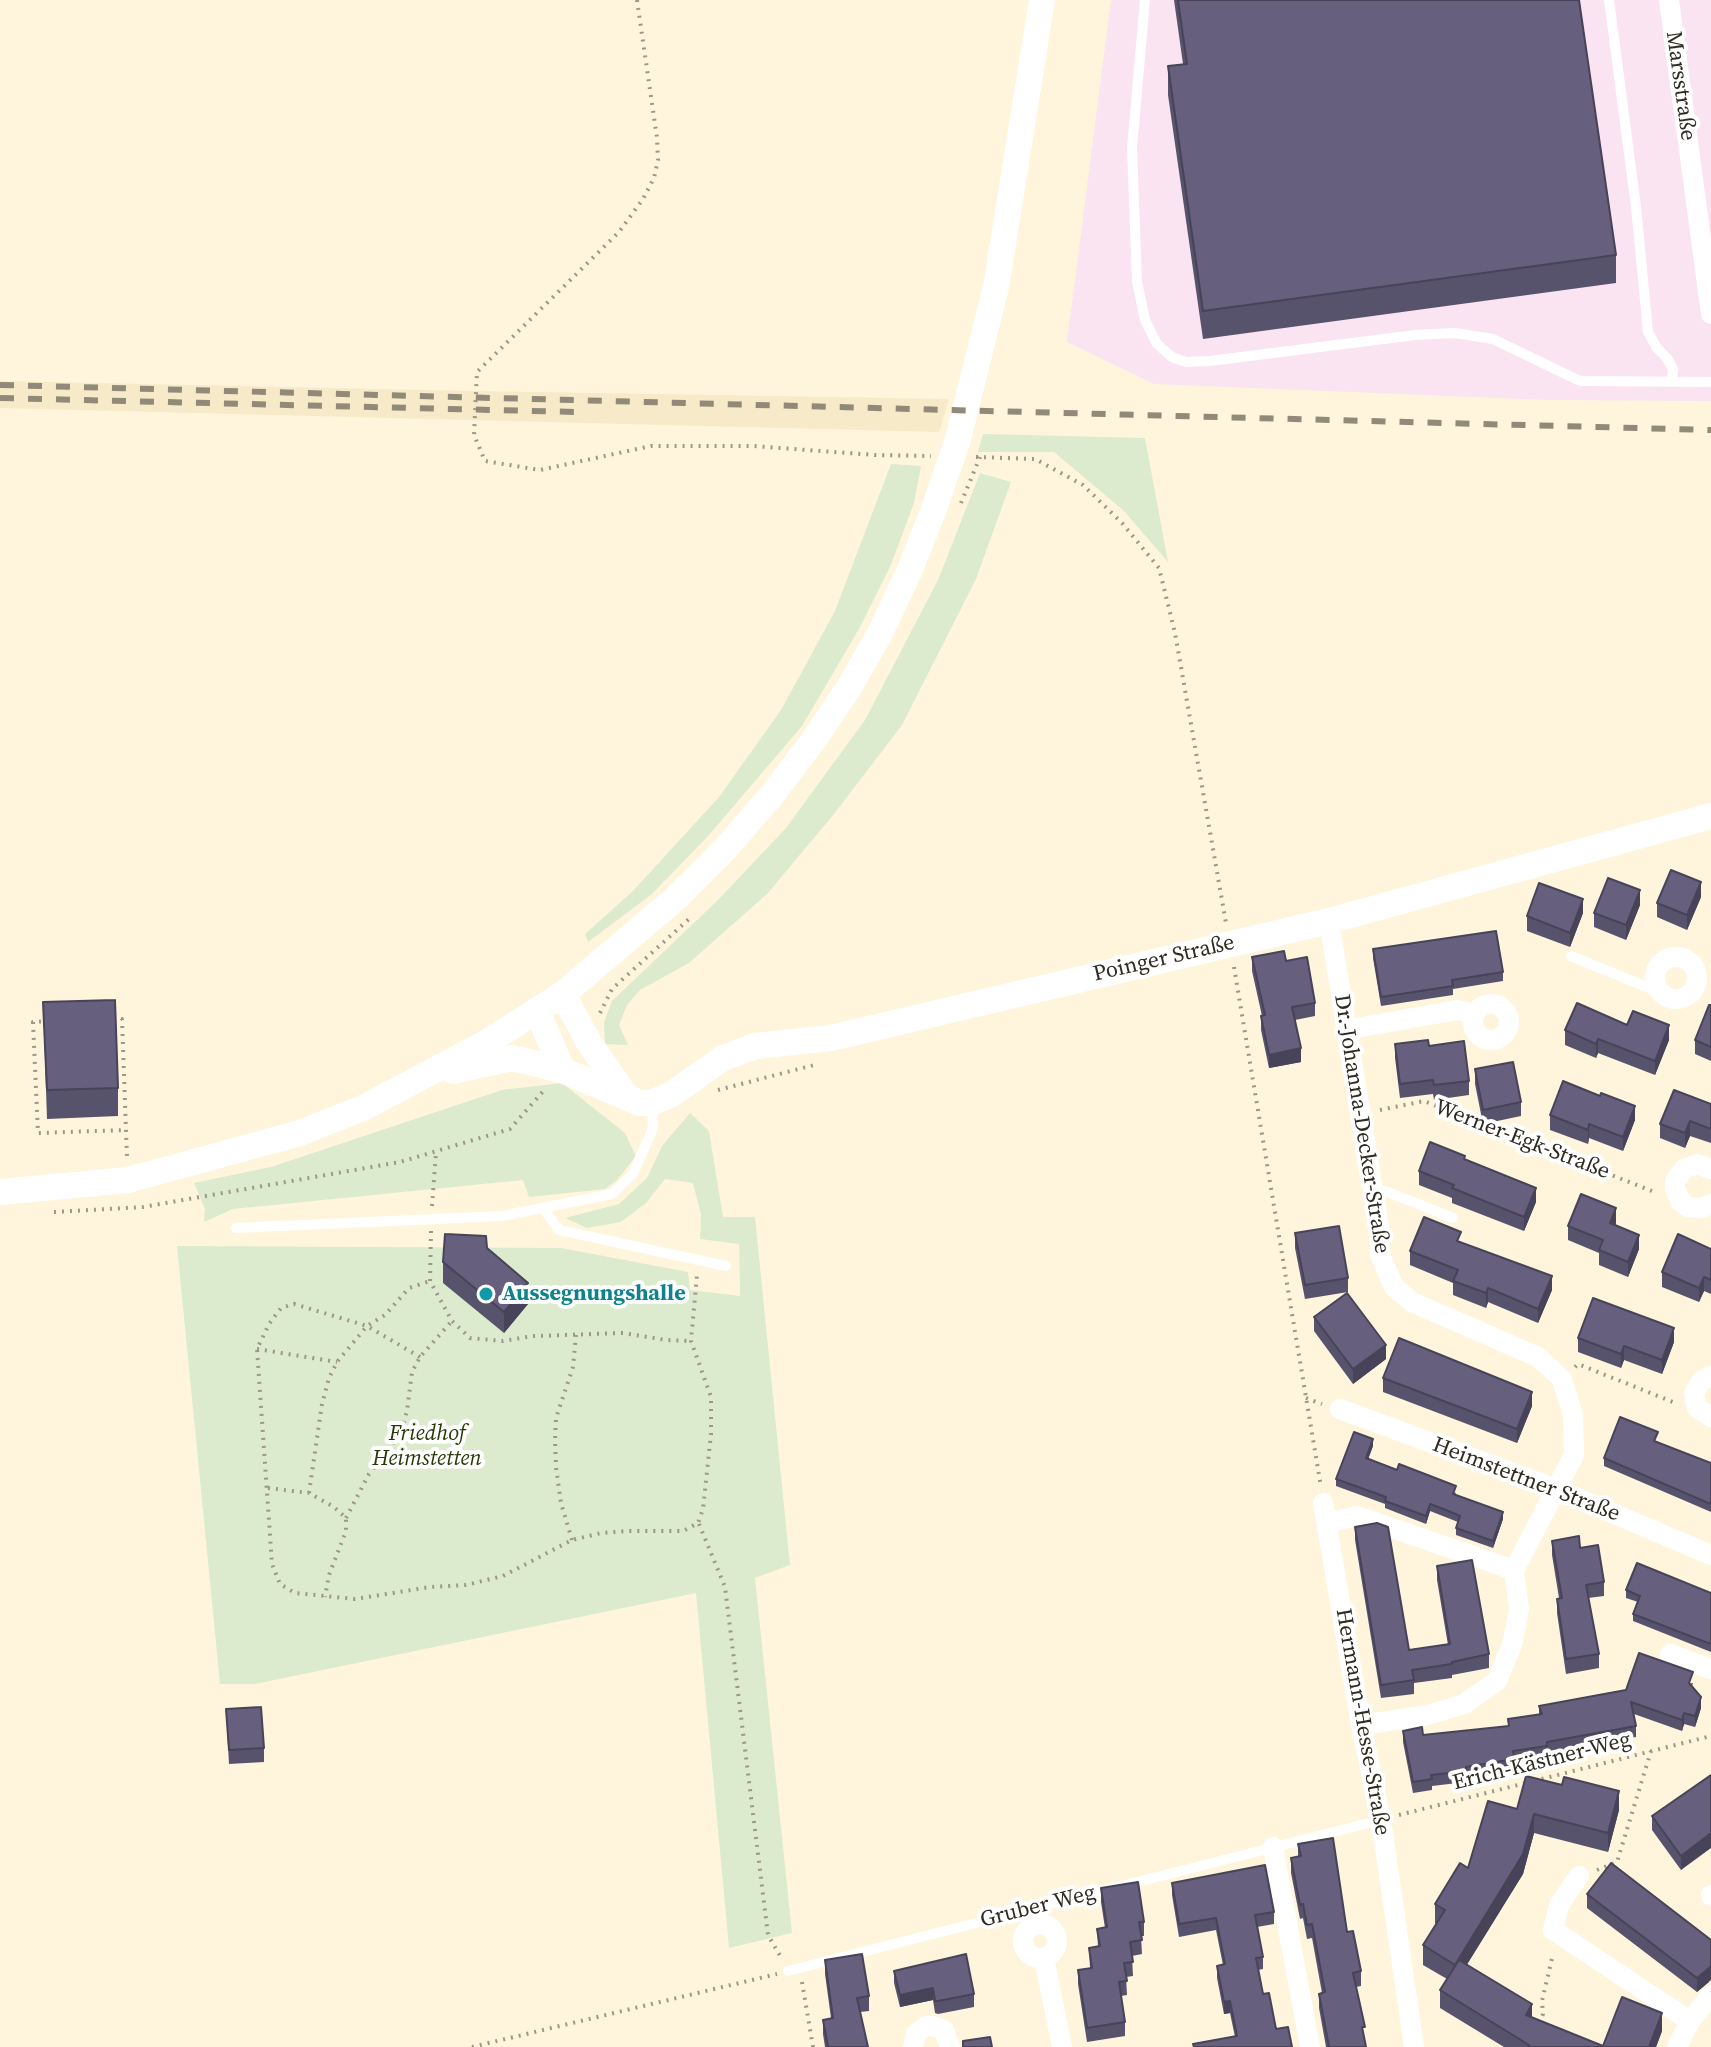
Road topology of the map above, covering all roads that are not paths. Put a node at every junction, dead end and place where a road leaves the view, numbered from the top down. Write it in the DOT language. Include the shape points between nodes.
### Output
graph roads {
  1 [pos="1042,0"];
  2 [pos="1145,0"];
  3 [pos="1609,0"];
  4 [pos="1669,0"];
  5 [pos="1711,314"];
  6 [pos="1672,381"];
  7 [pos="1711,382"];
  8 [pos="1711,816"];
  9 [pos="1329,921"];
  10 [pos="1571,956"];
  11 [pos="1703,970"];
  12 [pos="1659,992"];
  13 [pos="563,994"];
  14 [pos="537,1010"];
  15 [pos="1475,1015"];
  16 [pos="1345,1030"];
  17 [pos="562,1070"];
  18 [pos="429,1075"];
  19 [pos="625,1095"];
  20 [pos="651,1103"];
  21 [pos="1711,1169"];
  22 [pos="1373,1189"];
  23 [pos="0,1192"];
  24 [pos="1710,1205"];
  25 [pos="543,1208"];
  26 [pos="1453,1218"];
  27 [pos="236,1228"];
  28 [pos="726,1266"];
  29 [pos="1711,1376"];
  30 [pos="1340,1409"];
  31 [pos="1707,1415"];
  32 [pos="1556,1489"];
  33 [pos="1711,1555"];
  34 [pos="1514,1570"];
  35 [pos="1670,1654"];
  36 [pos="1711,1669"];
  37 [pos="1361,1725"];
  38 [pos="1381,1820"];
  39 [pos="1273,1847"];
  40 [pos="1579,1876"];
  41 [pos="1044,1958"];
  42 [pos="793,1970"];
  43 [pos="1711,1995"];
  44 [pos="1690,2021"];
  45 [pos="913,2047"];
  46 [pos="950,2047"];
  47 [pos="1062,2047"];
  48 [pos="1310,2047"];
  49 [pos="1414,2047"];
  50 [pos="1677,2047"];
  1 -- 13 [label="street" via="996,287 958,439 909,572 878,637 815,738 725,849"];
  2 -- 6 [label="lane" via="1132,148 1137,282 1145,320 1157,344 1172,357 1210,361 1455,333 1493,339 1580,381"];
  3 -- 6 [label="lane" via="1648,332 1673,369"];
  4 -- 5 [label="street, Marsstraße" via="1698,180"];
  6 -- 7 [label="lane"];
  8 -- 9 [label="street, Poinger Straße"];
  9 -- 16 [label="street, Dr.-Johanna-Decker-Straße"];
  9 -- 20 [label="street, Poinger Straße" via="1231,950 831,1038 756,1046 723,1058"];
  10 -- 12 [label="lane"];
  11 -- 12 [label="street" via="1684,998 1671,999"];
  11 -- 12 [label="street" via="1685,959 1664,960 1654,979"];
  13 -- 14 [label="street"];
  13 -- 19 [label="street"];
  14 -- 17 [label="street"];
  14 -- 18 [label="street"];
  15 -- 16 [label="street" via="1458,1010"];
  16 -- 22 [label="street, Dr.-Johanna-Decker-Straße"];
  17 -- 18 [label="street" via="512,1058"];
  17 -- 19 [label="street"];
  18 -- 23 [label="street" via="300,1133 128,1180"];
  19 -- 20 [label="street"];
  20 -- 25 [label="lane" via="653,1128 633,1174 612,1194"];
  21 -- 24 [label="street" via="1690,1165 1678,1175 1675,1189 1681,1202 1695,1208"];
  22 -- 26 [label="lane"];
  22 -- 32 [label="street, Dr.-Johanna-Decker-Straße" via="1380,1255 1394,1287 1412,1302 1538,1357 1562,1379 1573,1415 1574,1455"];
  25 -- 27 [label="lane" via="502,1216"];
  25 -- 28 [label="lane" via="559,1230"];
  29 -- 31 [label="street" via="1694,1394 1697,1408"];
  30 -- 32 [label="street, Heimstettner Straße"];
  32 -- 33 [label="street, Heimstettner Straße"];
  32 -- 34 [label="street"];
  34 -- 37 [label="street" via="1519,1609 1497,1681 1464,1704"];
  34 -- 37 [label="street, Hermann-Hesse-Straße" via="1357,1516 1325,1513"];
  35 -- 36 [label="street"];
  37 -- 38 [label="street, Hermann-Hesse-Straße"];
  38 -- 39 [label="lane, Gruber Weg"];
  38 -- 49 [label="street, Hermann-Hesse-Straße"];
  39 -- 42 [label="lane, Gruber Weg"];
  39 -- 48 [label="street"];
  40 -- 44 [label="street" via="1559,1905 1553,1930"];
  41 -- 47 [label="street"];
  43 -- 44 [label="street"];
  44 -- 50 [label="street"];
  45 -- 46 [label="street" via="920,2029 933,2026 944,2030"];
}
